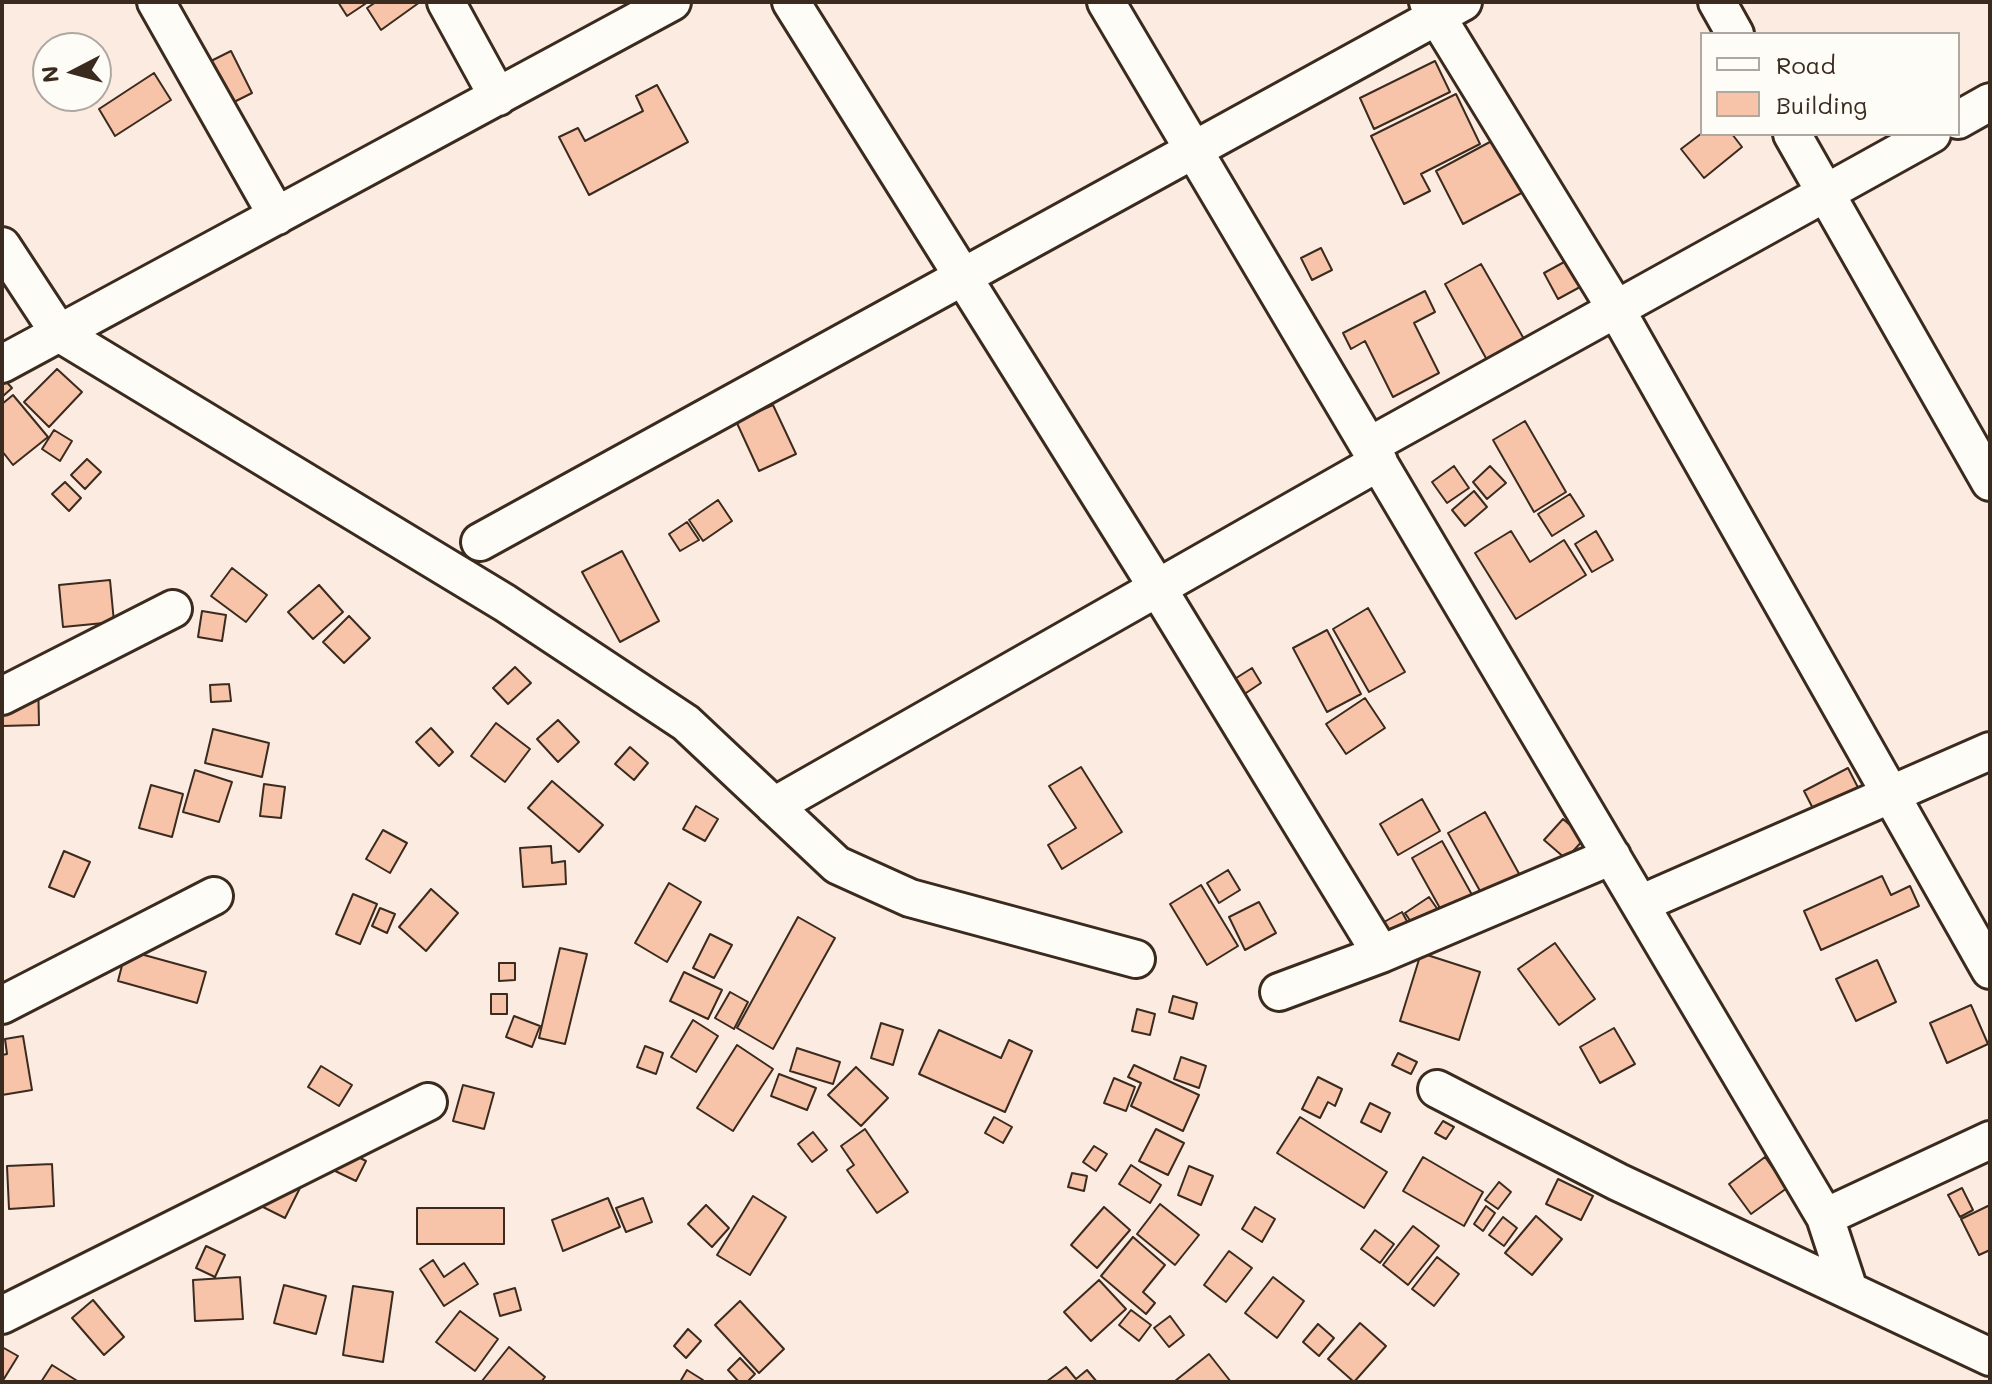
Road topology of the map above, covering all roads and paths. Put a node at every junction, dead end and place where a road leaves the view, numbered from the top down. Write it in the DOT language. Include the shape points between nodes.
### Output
graph roads {
  1 [pos="156,2"];
  2 [pos="446,2"];
  3 [pos="672,2"];
  4 [pos="791,2"];
  5 [pos="1106,2"];
  6 [pos="1717,2"];
  7 [pos="1443,7"];
  8 [pos="1734,32"];
  9 [pos="498,97"];
  10 [pos="1990,102"];
  11 [pos="1960,119"];
  12 [pos="1793,136"];
  13 [pos="1928,136"];
  14 [pos="1194,150"];
  15 [pos="1825,193"];
  16 [pos="277,216"];
  17 [pos="2,246"];
  18 [pos="963,276"];
  19 [pos="1616,309"];
  20 [pos="59,333"];
  21 [pos="2,364"];
  22 [pos="1374,454"];
  23 [pos="1990,482"];
  24 [pos="480,542"];
  25 [pos="1157,587"];
  26 [pos="173,609"];
  27 [pos="2,696"];
  28 [pos="1990,751"];
  29 [pos="1889,795"];
  30 [pos="774,806"];
  31 [pos="1612,856"];
  32 [pos="214,896"];
  33 [pos="1640,904"];
  34 [pos="1381,954"];
  35 [pos="1136,959"];
  36 [pos="1990,970"];
  37 [pos="1279,992"];
  38 [pos="2,1005"];
  39 [pos="1437,1089"];
  40 [pos="428,1102"];
  41 [pos="1990,1140"];
  42 [pos="1825,1217"];
  43 [pos="1849,1290"];
  44 [pos="2,1315"];
  45 [pos="1990,1357"];
  1 -- 16 [label="street"];
  2 -- 9 [label="street"];
  3 -- 9 [label="street"];
  4 -- 18 [label="street"];
  5 -- 14 [label="street"];
  6 -- 8 [label="street"];
  7 -- 14 [label="street"];
  7 -- 19 [label="street"];
  9 -- 16 [label="street"];
  10 -- 11 [label="street"];
  12 -- 15 [label="street"];
  13 -- 15 [label="street"];
  14 -- 18 [label="street"];
  14 -- 22 [label="street"];
  15 -- 19 [label="street"];
  15 -- 23 [label="street"];
  16 -- 20 [label="street"];
  17 -- 20 [label="street"];
  18 -- 24 [label="street"];
  18 -- 25 [label="street"];
  19 -- 22 [label="street"];
  19 -- 29 [label="street"];
  20 -- 21 [label="street"];
  20 -- 30 [label="street" via="505,603 686,723"];
  22 -- 25 [label="street"];
  22 -- 31 [label="street"];
  25 -- 30 [label="street"];
  25 -- 34 [label="street"];
  26 -- 27 [label="street"];
  28 -- 29 [label="street"];
  29 -- 33 [label="street"];
  29 -- 36 [label="street"];
  30 -- 35 [label="street" via="837,865 910,898"];
  31 -- 33 [label="street"];
  31 -- 34 [label="street"];
  32 -- 38 [label="street"];
  33 -- 42 [label="street"];
  34 -- 37 [label="street"];
  39 -- 43 [label="street" via="1618,1182"];
  40 -- 44 [label="street"];
  41 -- 42 [label="street"];
  42 -- 43 [label="street"];
  43 -- 45 [label="street"];
}
